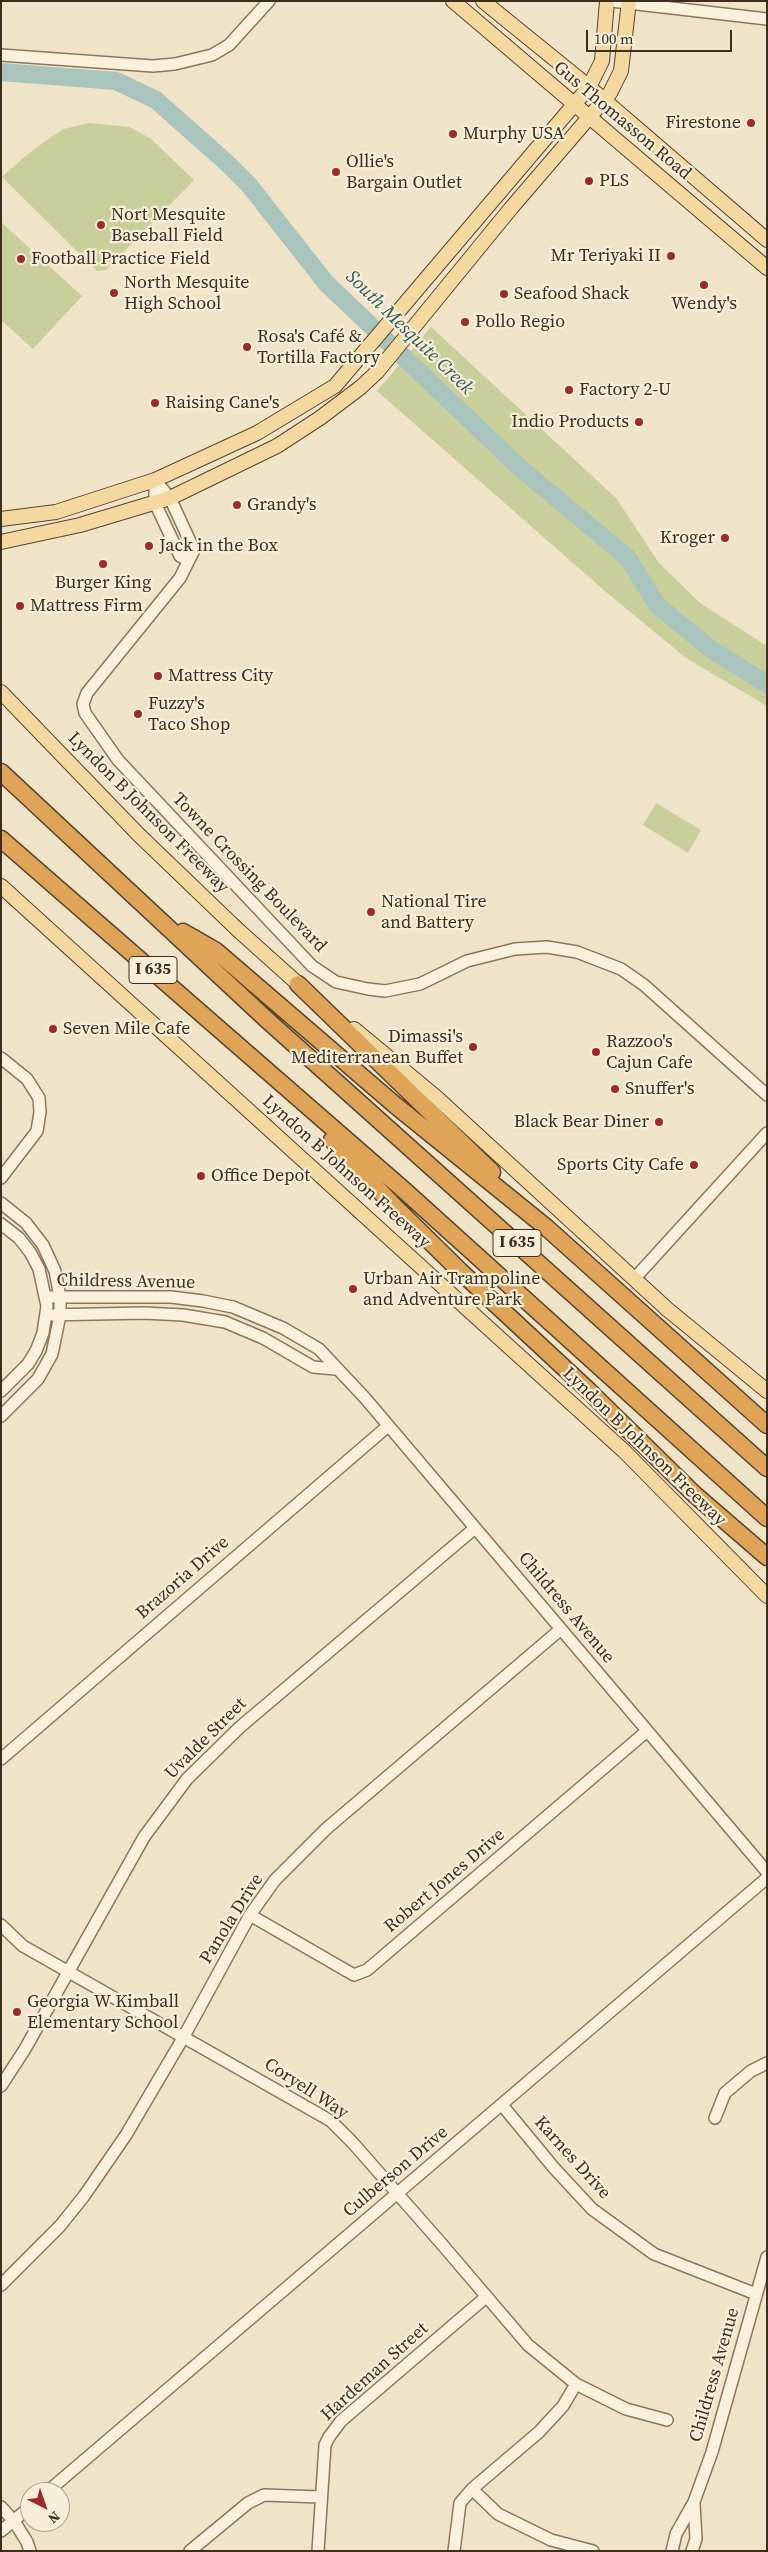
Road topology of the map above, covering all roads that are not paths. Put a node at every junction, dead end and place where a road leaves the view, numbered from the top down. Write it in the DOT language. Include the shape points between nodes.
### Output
graph roads {
  1 [pos="269,1"];
  2 [pos="483,1"];
  3 [pos="606,1"];
  4 [pos="611,1"];
  5 [pos="454,2"];
  6 [pos="629,2"];
  7 [pos="767,19"];
  8 [pos="1,55"];
  9 [pos="589,87"];
  10 [pos="604,100"];
  11 [pos="573,104"];
  12 [pos="589,118"];
  13 [pos="475,220"];
  14 [pos="487,239"];
  15 [pos="767,240"];
  16 [pos="767,268"];
  17 [pos="266,428"];
  18 [pos="277,446"];
  19 [pos="155,480"];
  20 [pos="170,498"];
  21 [pos="155,503"];
  22 [pos="1,519"];
  23 [pos="1,542"];
  24 [pos="188,560"];
  25 [pos="1,692"];
  26 [pos="1,772"];
  27 [pos="1,839"];
  28 [pos="1,886"];
  29 [pos="155,916"];
  30 [pos="298,984"];
  31 [pos="1,1058"];
  32 [pos="767,1095"];
  33 [pos="303,1103"];
  34 [pos="767,1133"];
  35 [pos="1,1178"];
  36 [pos="1,1203"];
  37 [pos="526,1210"];
  38 [pos="1,1224"];
  39 [pos="634,1279"];
  40 [pos="45,1297"];
  41 [pos="60,1298"];
  42 [pos="183,1298"];
  43 [pos="46,1315"];
  44 [pos="60,1315"];
  45 [pos="180,1315"];
  46 [pos="335,1369"];
  47 [pos="1,1391"];
  48 [pos="767,1391"];
  49 [pos="1,1416"];
  50 [pos="388,1426"];
  51 [pos="767,1426"];
  52 [pos="767,1468"];
  53 [pos="767,1518"];
  54 [pos="474,1528"];
  55 [pos="762,1553"];
  56 [pos="767,1564"];
  57 [pos="767,1596"];
  58 [pos="561,1629"];
  59 [pos="648,1731"];
  60 [pos="1,1759"];
  61 [pos="767,1872"];
  62 [pos="767,1878"];
  63 [pos="250,1915"];
  64 [pos="1,1925"];
  65 [pos="68,1971"];
  66 [pos="183,2038"];
  67 [pos="767,2063"];
  68 [pos="1,2086"];
  69 [pos="502,2105"];
  70 [pos="715,2118"];
  71 [pos="397,2194"];
  72 [pos="767,2256"];
  73 [pos="1,2285"];
  74 [pos="756,2294"];
  75 [pos="486,2297"];
  76 [pos="576,2384"];
  77 [pos="667,2420"];
  78 [pos="59,2482"];
  79 [pos="472,2489"];
  80 [pos="320,2498"];
  81 [pos="694,2502"];
  82 [pos="1,2508"];
  83 [pos="20,2516"];
  84 [pos="14,2521"];
  85 [pos="1,2531"];
  86 [pos="30,2551"];
  87 [pos="190,2551"];
  88 [pos="318,2551"];
  89 [pos="454,2551"];
  90 [pos="593,2551"];
  91 [pos="672,2551"];
  92 [pos="692,2551"];
  1 -- 8 [label="street" via="229,45 212,55 175,64 153,66"];
  2 -- 9 [label="main road, Gus Thomasson Road"];
  3 -- 9 [label="main road" via="602,61"];
  4 -- 6 [label="street"];
  5 -- 11 [label="main road, Gus Thomasson Road"];
  6 -- 7 [label="street"];
  6 -- 10 [label="main road" via="621,71"];
  9 -- 10 [label="main road, Gus Thomasson Road"];
  9 -- 11 [label="main road"];
  10 -- 12 [label="main road"];
  10 -- 15 [label="main road, Gus Thomasson Road"];
  11 -- 12 [label="main road, Gus Thomasson Road"];
  11 -- 13 [label="main road"];
  12 -- 14 [label="main road"];
  12 -- 16 [label="main road, Gus Thomasson Road"];
  13 -- 14 [label="main road"];
  13 -- 17 [label="main road" via="336,386"];
  14 -- 18 [label="main road" via="377,372 339,404"];
  17 -- 18 [label="main road"];
  17 -- 19 [label="main road"];
  18 -- 20 [label="main road"];
  19 -- 20 [label="street, Towne Crossing Boulevard"];
  19 -- 21 [label="street"];
  19 -- 22 [label="main road" via="56,512"];
  20 -- 21 [label="main road"];
  20 -- 24 [label="street, Towne Crossing Boulevard" via="194,550"];
  21 -- 23 [label="main road" via="80,525"];
  21 -- 24 [label="street" via="180,556"];
  24 -- 32 [label="street, Towne Crossing Boulevard" via="180,578 87,693 83,704 85,713 118,760 312,966 336,982 385,990 420,984 467,962 515,948 547,947 577,952 608,963 644,985"];
  25 -- 30 [label="main road, Lyndon B Johnson Freeway" via="139,835"];
  26 -- 29 [label="highway, I 635"];
  27 -- 33 [label="highway, Lyndon B Johnson Freeway / I 635"];
  28 -- 57 [label="main road, Lyndon B Johnson Freeway" via="616,1444"];
  29 -- 37 [label="highway" via="216,951 396,1105"];
  29 -- 52 [label="highway, I 635"];
  30 -- 37 [label="highway" via="484,1163"];
  30 -- 39 [label="main road, Lyndon B Johnson Freeway" via="437,1098"];
  31 -- 35 [label="street" via="27,1079 39,1098 40,1112 37,1131"];
  33 -- 53 [label="highway, Lyndon B Johnson Freeway / I 635"];
  33 -- 55 [label="highway" via="333,1142 453,1264 694,1494"];
  34 -- 39 [label="street"];
  36 -- 41 [label="street" via="26,1223 43,1245 55,1271"];
  37 -- 51 [label="highway"];
  38 -- 40 [label="street" via="30,1252 39,1269"];
  39 -- 48 [label="main road, Lyndon B Johnson Freeway"];
  40 -- 41 [label="street, Childress Avenue"];
  40 -- 43 [label="street"];
  41 -- 42 [label="street, Childress Avenue"];
  41 -- 44 [label="street"];
  42 -- 45 [label="street"];
  42 -- 46 [label="street, Childress Avenue" via="232,1307 283,1328 319,1350"];
  43 -- 44 [label="street, Childress Avenue"];
  43 -- 47 [label="street" via="36,1351 28,1364"];
  44 -- 45 [label="street, Childress Avenue"];
  44 -- 49 [label="street" via="52,1354 38,1379"];
  45 -- 46 [label="street, Childress Avenue" via="225,1322 263,1338 313,1367"];
  46 -- 50 [label="street, Childress Avenue"];
  50 -- 54 [label="street, Childress Avenue"];
  50 -- 60 [label="street, Brazoria Drive"];
  54 -- 58 [label="street, Childress Avenue"];
  54 -- 65 [label="street, Uvalde Street" via="240,1727 187,1779 144,1837"];
  55 -- 56 [label="highway"];
  58 -- 59 [label="street, Childress Avenue"];
  58 -- 63 [label="street, Panola Drive" via="326,1829 275,1880"];
  59 -- 61 [label="street, Childress Avenue"];
  59 -- 63 [label="street, Robert Jones Drive" via="367,1970 354,1975"];
  62 -- 69 [label="street, Culberson Drive"];
  63 -- 66 [label="street, Panola Drive"];
  64 -- 65 [label="street, Coryell Way" via="23,1946"];
  65 -- 66 [label="street, Coryell Way"];
  65 -- 68 [label="street, Uvalde Street"];
  66 -- 71 [label="street, Coryell Way" via="331,2122"];
  66 -- 73 [label="street, Panola Drive" via="126,2135 84,2196 60,2226"];
  67 -- 70 [label="street" via="751,2071 726,2092"];
  69 -- 71 [label="street, Culberson Drive"];
  69 -- 74 [label="street, Karnes Drive" via="592,2210 654,2254"];
  71 -- 75 [label="street, Coryell Way"];
  71 -- 78 [label="street, Culberson Drive"];
  72 -- 74 [label="street, Childress Avenue"];
  74 -- 81 [label="street, Childress Avenue" via="712,2452"];
  75 -- 76 [label="street, Coryell Way" via="528,2345"];
  75 -- 80 [label="street, Hardeman Street" via="341,2421 325,2446"];
  76 -- 77 [label="street, Coryell Way" via="626,2409"];
  76 -- 79 [label="street" via="563,2406 539,2432"];
  79 -- 89 [label="street" via="460,2503"];
  79 -- 90 [label="street" via="498,2514 551,2540"];
  80 -- 87 [label="street" via="264,2496 248,2503"];
  80 -- 88 [label="street, Hardeman Street"];
  81 -- 91 [label="street, Childress Avenue" via="676,2534"];
  81 -- 92 [label="street, Childress Avenue" via="696,2539"];
  82 -- 84 [label="street"];
  83 -- 84 [label="street"];
  84 -- 85 [label="street"];
  84 -- 86 [label="street"];
}
